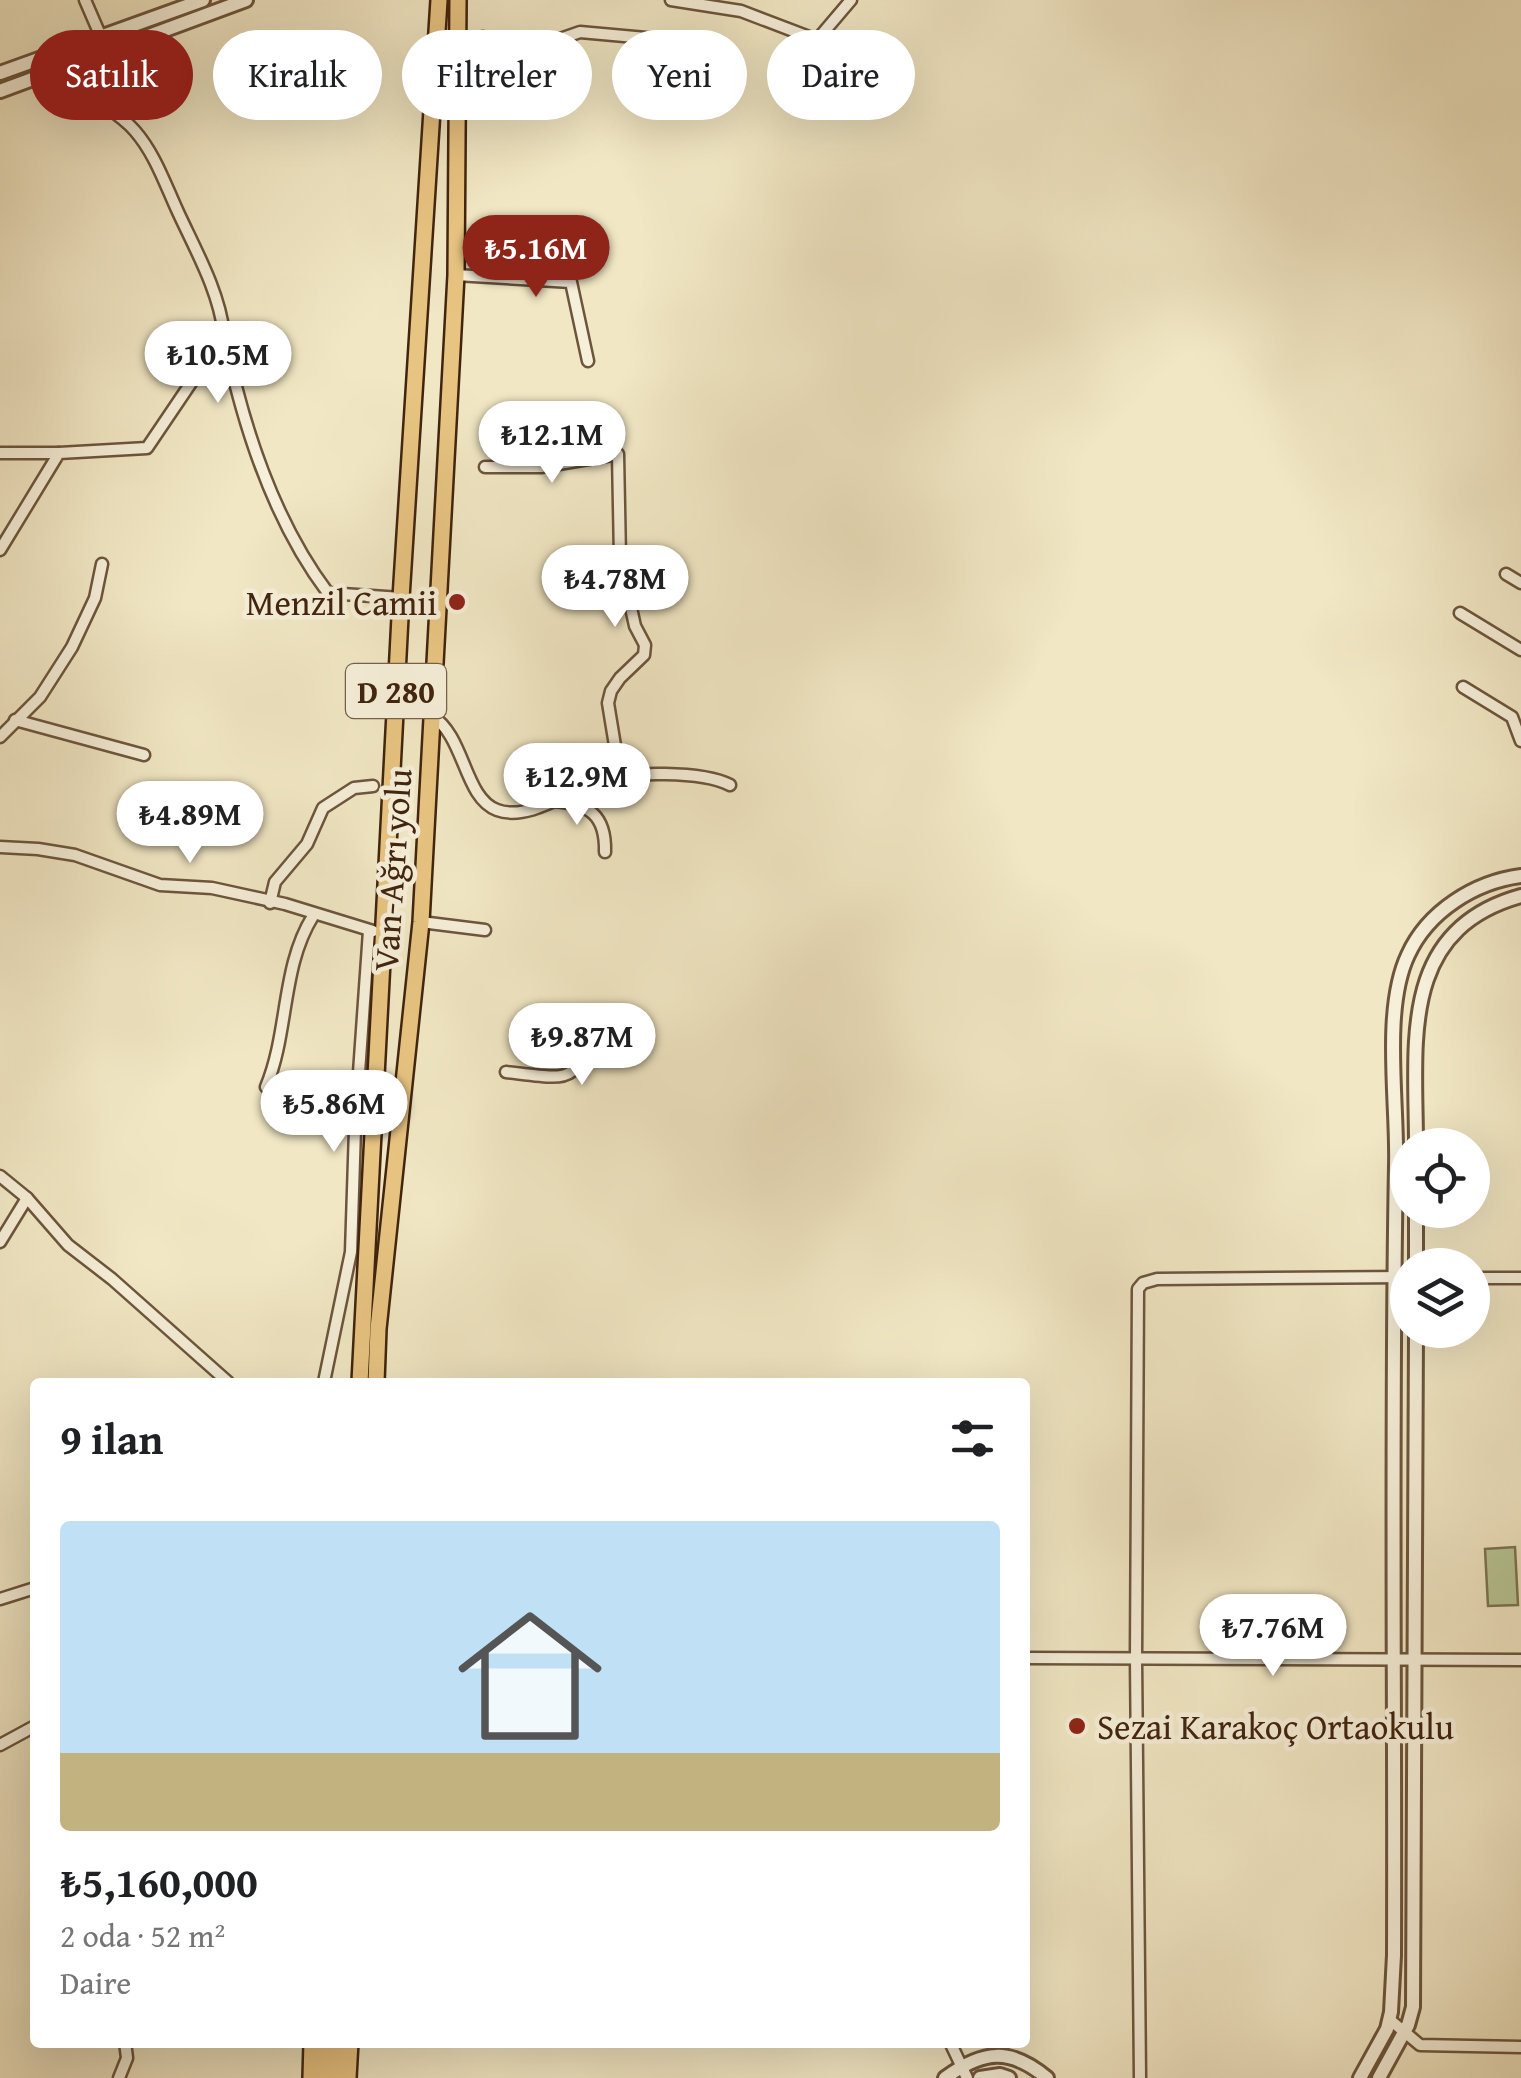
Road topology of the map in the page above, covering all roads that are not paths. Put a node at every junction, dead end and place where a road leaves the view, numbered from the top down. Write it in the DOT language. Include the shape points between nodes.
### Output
graph roads {
  1 [pos="85,0"];
  2 [pos="203,0"];
  3 [pos="246,0"];
  4 [pos="438,0"];
  5 [pos="458,0"];
  6 [pos="671,0"];
  7 [pos="851,0"];
  8 [pos="97,30"];
  9 [pos="119,30"];
  10 [pos="167,30"];
  11 [pos="457,30"];
  12 [pos="30,63"];
  13 [pos="0,73"];
  14 [pos="30,81"];
  15 [pos="0,91"];
  16 [pos="124,120"];
  17 [pos="456,120"];
  18 [pos="456,275"];
  19 [pos="224,334"];
  20 [pos="588,360"];
  21 [pos="0,453"];
  22 [pos="59,453"];
  23 [pos="485,467"];
  24 [pos="0,550"];
  25 [pos="102,564"];
  26 [pos="1506,574"];
  27 [pos="1521,583"];
  28 [pos="401,598"];
  29 [pos="1460,613"];
  30 [pos="1521,650"];
  31 [pos="1463,687"];
  32 [pos="432,716"];
  33 [pos="15,720"];
  34 [pos="0,737"];
  35 [pos="1521,742"];
  36 [pos="144,755"];
  37 [pos="620,776"];
  38 [pos="730,785"];
  39 [pos="373,786"];
  40 [pos="551,800"];
  41 [pos="0,847"];
  42 [pos="605,852"];
  43 [pos="1521,876"];
  44 [pos="1521,896"];
  45 [pos="270,902"];
  46 [pos="314,916"];
  47 [pos="421,922"];
  48 [pos="377,930"];
  49 [pos="485,930"];
  50 [pos="587,1014"];
  51 [pos="506,1072"];
  52 [pos="266,1087"];
  53 [pos="1416,1128"];
  54 [pos="0,1176"];
  55 [pos="28,1198"];
  56 [pos="0,1242"];
  57 [pos="1400,1248"];
  58 [pos="1390,1277"];
  59 [pos="1490,1278"];
  60 [pos="1521,1278"];
  61 [pos="1400,1348"];
  62 [pos="1416,1348"];
  63 [pos="223,1378"];
  64 [pos="325,1378"];
  65 [pos="360,1378"];
  66 [pos="376,1378"];
  67 [pos="30,1589"];
  68 [pos="0,1598"];
  69 [pos="1030,1658"];
  70 [pos="1136,1659"];
  71 [pos="1394,1659"];
  72 [pos="1413,1660"];
  73 [pos="1521,1660"];
  74 [pos="30,1729"];
  75 [pos="0,1744"];
  76 [pos="1389,2019"];
  77 [pos="1403,2033"];
  78 [pos="1521,2046"];
  79 [pos="126,2048"];
  80 [pos="312,2048"];
  81 [pos="324,2048"];
  82 [pos="336,2048"];
  83 [pos="350,2048"];
  84 [pos="953,2048"];
  85 [pos="964,2072"];
  86 [pos="119,2078"];
  87 [pos="311,2078"];
  88 [pos="322,2078"];
  89 [pos="335,2078"];
  90 [pos="348,2078"];
  91 [pos="946,2078"];
  92 [pos="980,2078"];
  93 [pos="1009,2078"];
  94 [pos="1047,2078"];
  95 [pos="1140,2078"];
  96 [pos="1360,2078"];
  97 [pos="1378,2078"];
  1 -- 8 [label="street"];
  2 -- 9 [label="street"];
  3 -- 10 [label="street"];
  4 -- 28 [label="highway, D 280"];
  5 -- 11 [label="highway, Van-Ağrı yolu / D 280"];
  6 -- 7 [label="street" via="741,11 817,40"];
  12 -- 13 [label="street"];
  14 -- 15 [label="street"];
  16 -- 19 [label="street" via="150,150 211,284"];
  17 -- 18 [label="highway, Van-Ağrı yolu / D 280"];
  18 -- 20 [label="street" via="571,282"];
  18 -- 32 [label="highway, Van-Ağrı yolu / D 280"];
  19 -- 22 [label="street" via="147,448"];
  19 -- 28 [label="street" via="238,402 308,567 328,593"];
  21 -- 22 [label="street"];
  22 -- 24 [label="street"];
  23 -- 37 [label="street" via="550,466 618,454 620,558 645,645 608,703"];
  25 -- 33 [label="street" via="72,647 40,697"];
  26 -- 27 [label="street"];
  28 -- 48 [label="highway, D 280"];
  29 -- 30 [label="street"];
  31 -- 35 [label="street" via="1512,718"];
  32 -- 40 [label="street" via="447,729 492,808 529,810"];
  32 -- 47 [label="highway, Van-Ağrı yolu / D 280"];
  33 -- 34 [label="street"];
  33 -- 36 [label="street"];
  37 -- 38 [label="street" via="663,774"];
  37 -- 40 [label="street"];
  39 -- 45 [label="street" via="354,788 323,808 307,844 275,882"];
  40 -- 42 [label="street" via="600,820"];
  41 -- 45 [label="street" via="75,855 160,885"];
  43 -- 57 [label="street" via="1500,878 1447,907 1408,953 1396,987"];
  44 -- 53 [label="street" via="1476,912 1434,957 1417,1019"];
  45 -- 46 [label="street"];
  46 -- 48 [label="street"];
  46 -- 52 [label="street" via="293,962"];
  47 -- 49 [label="street"];
  47 -- 66 [label="highway, Van-Ağrı yolu / D 280"];
  48 -- 64 [label="street" via="355,1129 351,1252"];
  48 -- 65 [label="highway, D 280"];
  50 -- 51 [label="street" via="583,1056 574,1070 550,1077"];
  54 -- 55 [label="street"];
  55 -- 56 [label="street"];
  55 -- 63 [label="street" via="68,1245"];
  58 -- 70 [label="street" via="1157,1279 1138,1290"];
  59 -- 60 [label="street"];
  61 -- 71 [label="street"];
  62 -- 72 [label="street"];
  67 -- 68 [label="street"];
  69 -- 70 [label="street"];
  70 -- 71 [label="street"];
  70 -- 95 [label="street"];
  71 -- 72 [label="street"];
  71 -- 76 [label="street"];
  72 -- 73 [label="street"];
  72 -- 77 [label="street" via="1414,2007"];
  74 -- 75 [label="street"];
  76 -- 77 [label="street"];
  76 -- 96 [label="street"];
  77 -- 78 [label="street" via="1420,2045"];
  77 -- 97 [label="street"];
  79 -- 86 [label="street"];
  80 -- 87 [label="highway"];
  81 -- 88 [label="highway"];
  82 -- 89 [label="highway"];
  83 -- 90 [label="highway"];
  84 -- 85 [label="street"];
  85 -- 91 [label="street"];
  85 -- 94 [label="street" via="989,2055 1026,2062"];
  92 -- 93 [label="street"];
}
